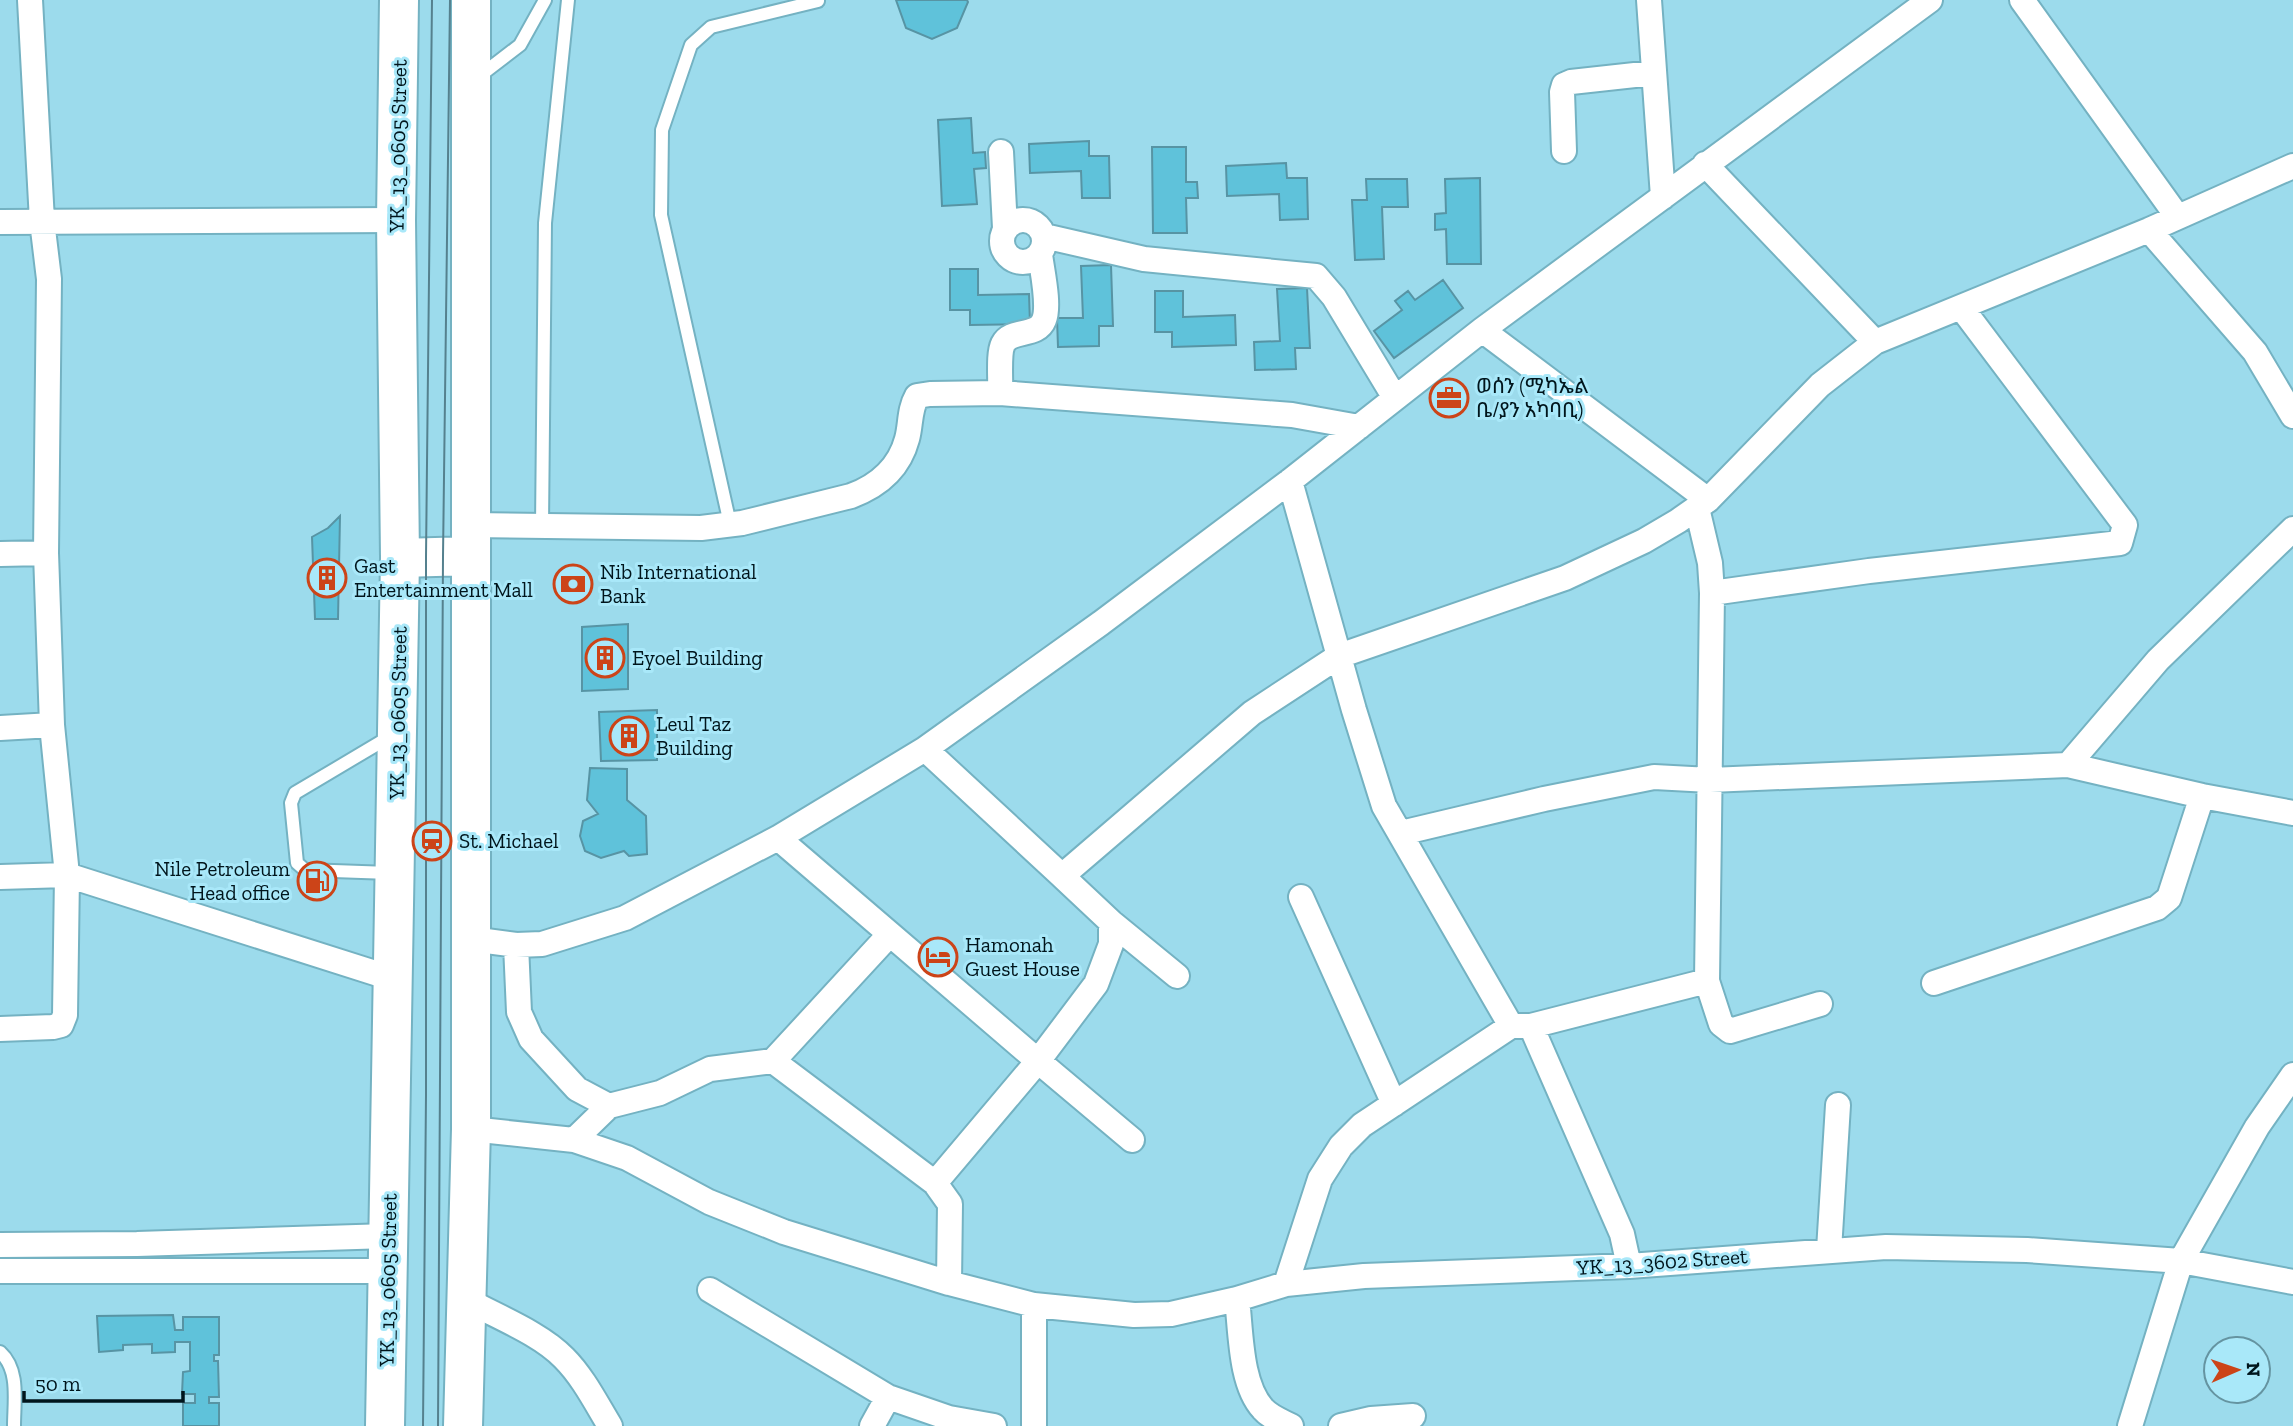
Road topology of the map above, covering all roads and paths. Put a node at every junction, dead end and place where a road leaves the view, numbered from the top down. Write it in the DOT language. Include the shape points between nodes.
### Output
graph roads {
  1 [pos="30,0"];
  2 [pos="400,0"];
  3 [pos="471,0"];
  4 [pos="545,0"];
  5 [pos="568,0"];
  6 [pos="1649,0"];
  7 [pos="1930,0"];
  8 [pos="2022,0"];
  9 [pos="818,1"];
  10 [pos="1653,73"];
  11 [pos="471,82"];
  12 [pos="1000,152"];
  13 [pos="1564,152"];
  14 [pos="1705,164"];
  15 [pos="2293,166"];
  16 [pos="1663,197"];
  17 [pos="2177,216"];
  18 [pos="396,219"];
  19 [pos="42,221"];
  20 [pos="0,222"];
  21 [pos="1005,228"];
  22 [pos="2149,230"];
  23 [pos="1042,245"];
  24 [pos="1961,307"];
  25 [pos="1482,330"];
  26 [pos="1875,342"];
  27 [pos="1000,393"];
  28 [pos="1395,398"];
  29 [pos="2293,416"];
  30 [pos="1359,427"];
  31 [pos="1290,481"];
  32 [pos="1702,505"];
  33 [pos="730,524"];
  34 [pos="541,526"];
  35 [pos="2293,529"];
  36 [pos="471,541"];
  37 [pos="46,553"];
  38 [pos="0,554"];
  39 [pos="400,558"];
  40 [pos="1712,593"];
  41 [pos="1339,656"];
  42 [pos="52,725"];
  43 [pos="0,728"];
  44 [pos="398,732"];
  45 [pos="925,749"];
  46 [pos="2068,765"];
  47 [pos="1710,780"];
  48 [pos="2202,796"];
  49 [pos="2293,813"];
  50 [pos="1401,833"];
  51 [pos="778,838"];
  52 [pos="396,873"];
  53 [pos="66,875"];
  54 [pos="1062,876"];
  55 [pos="0,877"];
  56 [pos="1301,897"];
  57 [pos="1111,922"];
  58 [pos="890,934"];
  59 [pos="471,940"];
  60 [pos="516,945"];
  61 [pos="1177,976"];
  62 [pos="394,979"];
  63 [pos="1707,981"];
  64 [pos="1934,984"];
  65 [pos="1820,1004"];
  66 [pos="1521,1026"];
  67 [pos="0,1029"];
  68 [pos="773,1061"];
  69 [pos="1038,1061"];
  70 [pos="2293,1075"];
  71 [pos="1394,1104"];
  72 [pos="1838,1105"];
  73 [pos="609,1106"];
  74 [pos="471,1129"];
  75 [pos="574,1140"];
  76 [pos="1132,1140"];
  77 [pos="934,1183"];
  78 [pos="0,1245"];
  79 [pos="1829,1250"];
  80 [pos="388,1253"];
  81 [pos="2180,1261"];
  82 [pos="1629,1266"];
  83 [pos="0,1271"];
  84 [pos="2293,1282"];
  85 [pos="949,1283"];
  86 [pos="1286,1284"];
  87 [pos="709,1290"];
  88 [pos="465,1299"];
  89 [pos="1237,1299"];
  90 [pos="1034,1305"];
  91 [pos="0,1352"];
  92 [pos="888,1397"];
  93 [pos="1034,1414"];
  94 [pos="1413,1416"];
  95 [pos="13,1426"];
  96 [pos="385,1426"];
  97 [pos="463,1426"];
  98 [pos="610,1426"];
  99 [pos="872,1426"];
  100 [pos="994,1426"];
  101 [pos="1290,1426"];
  102 [pos="1341,1426"];
  103 [pos="2130,1426"];
  1 -- 19 [label="street"];
  2 -- 18 [label="main road, YK_13_0605 Street"];
  3 -- 11 [label="main road"];
  4 -- 11 [label="lane" via="520,45"];
  5 -- 34 [label="lane" via="545,223"];
  6 -- 10 [label="street"];
  7 -- 14 [label="street"];
  8 -- 17 [label="street"];
  9 -- 33 [label="lane" via="711,27 691,45 662,130 661,215"];
  10 -- 13 [label="street" via="1564,85"];
  10 -- 16 [label="street"];
  11 -- 36 [label="main road"];
  12 -- 21 [label="street"];
  14 -- 16 [label="street"];
  14 -- 26 [label="street"];
  15 -- 17 [label="street"];
  16 -- 25 [label="street"];
  17 -- 22 [label="street"];
  18 -- 19 [label="street"];
  18 -- 39 [label="main road, YK_13_0605 Street"];
  19 -- 20 [label="street"];
  19 -- 37 [label="street" via="49,279"];
  21 -- 23 [label="street" via="1013,222 1031,221 1039,227"];
  21 -- 23 [label="street" via="1002,247 1014,261 1033,261"];
  22 -- 24 [label="street"];
  22 -- 29 [label="street" via="2255,352"];
  23 -- 27 [label="street" via="1045,319 1040,327 1009,337 1003,344"];
  23 -- 28 [label="street" via="1315,276 1334,297"];
  24 -- 26 [label="street"];
  24 -- 40 [label="street" via="2125,525 2120,543"];
  25 -- 28 [label="street"];
  25 -- 32 [label="street"];
  26 -- 32 [label="street" via="1820,385"];
  27 -- 30 [label="street" via="1292,415"];
  27 -- 33 [label="street" via="917,396 892,471 868,490"];
  28 -- 30 [label="street"];
  30 -- 31 [label="street"];
  31 -- 41 [label="street"];
  31 -- 45 [label="street"];
  32 -- 40 [label="street"];
  32 -- 41 [label="street" via="1644,541 1565,578"];
  33 -- 34 [label="street"];
  34 -- 36 [label="street"];
  35 -- 46 [label="street" via="2158,660"];
  36 -- 39 [label="main road"];
  36 -- 59 [label="main road"];
  37 -- 38 [label="street"];
  37 -- 42 [label="street"];
  39 -- 44 [label="main road, YK_13_0605 Street"];
  40 -- 47 [label="street"];
  41 -- 50 [label="street" via="1384,806"];
  41 -- 54 [label="street" via="1252,713"];
  42 -- 43 [label="street"];
  42 -- 53 [label="street"];
  44 -- 52 [label="main road, YK_13_0605 Street"];
  44 -- 52 [label="lane" via="310,782 295,793 291,803 297,863 305,870"];
  45 -- 51 [label="street"];
  45 -- 54 [label="street"];
  46 -- 47 [label="street"];
  46 -- 48 [label="street"];
  47 -- 50 [label="street" via="1654,777"];
  47 -- 63 [label="street"];
  48 -- 49 [label="street"];
  48 -- 64 [label="street" via="2169,898 2157,908"];
  50 -- 66 [label="street"];
  51 -- 58 [label="street"];
  51 -- 60 [label="street" via="625,918 542,944"];
  52 -- 62 [label="main road, YK_13_0605 Street"];
  53 -- 55 [label="street"];
  53 -- 62 [label="street"];
  53 -- 67 [label="street" via="64,1021 61,1026"];
  54 -- 57 [label="street"];
  56 -- 71 [label="street"];
  57 -- 61 [label="street"];
  57 -- 69 [label="street" via="1111,944 1096,984"];
  58 -- 68 [label="street"];
  58 -- 69 [label="street"];
  59 -- 60 [label="street"];
  59 -- 74 [label="main road"];
  60 -- 73 [label="street" via="519,1012 531,1039 577,1089"];
  62 -- 80 [label="main road, YK_13_0605 Street"];
  63 -- 65 [label="street" via="1721,1024 1730,1031"];
  63 -- 66 [label="street"];
  66 -- 71 [label="street"];
  66 -- 82 [label="street" via="1622,1234"];
  68 -- 73 [label="street" via="710,1069 660,1093"];
  68 -- 77 [label="street"];
  69 -- 76 [label="street"];
  69 -- 77 [label="street"];
  70 -- 81 [label="street" via="2257,1127"];
  71 -- 86 [label="street" via="1341,1146 1320,1179"];
  72 -- 79 [label="street"];
  73 -- 75 [label="street"];
  74 -- 75 [label="street, YK_13_3602 Street"];
  74 -- 88 [label="main road"];
  75 -- 85 [label="street, YK_13_3602 Street" via="626,1158 709,1202 785,1232"];
  77 -- 85 [label="street" via="950,1204"];
  78 -- 80 [label="street" via="137,1244"];
  79 -- 81 [label="street, YK_13_3602 Street" via="2027,1250"];
  79 -- 82 [label="street, YK_13_3602 Street"];
  80 -- 83 [label="street"];
  80 -- 96 [label="main road, YK_13_0605 Street"];
  81 -- 84 [label="street, YK_13_3602 Street"];
  81 -- 103 [label="street"];
  82 -- 86 [label="street, YK_13_3602 Street" via="1364,1276"];
  85 -- 90 [label="street, YK_13_3602 Street"];
  86 -- 89 [label="street, YK_13_3602 Street"];
  87 -- 92 [label="street"];
  88 -- 97 [label="main road"];
  88 -- 98 [label="street" via="564,1357"];
  89 -- 90 [label="street, YK_13_3602 Street" via="1171,1314"];
  89 -- 101 [label="street" via="1252,1391 1262,1408"];
  90 -- 93 [label="street"];
  91 -- 95 [label="lane" via="12,1368"];
  92 -- 99 [label="street"];
  92 -- 100 [label="street" via="949,1418"];
  94 -- 102 [label="street"];
}
